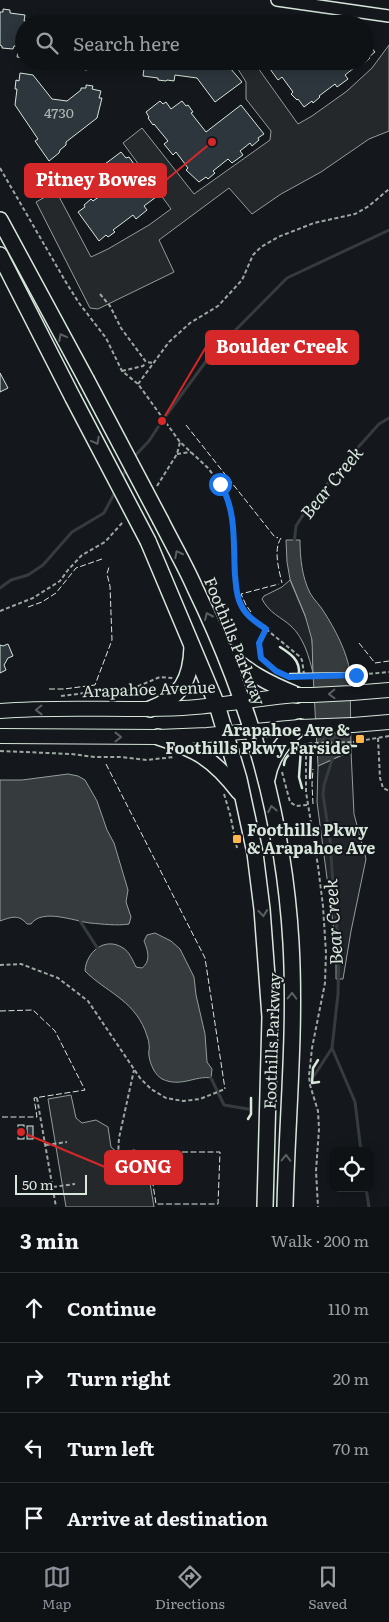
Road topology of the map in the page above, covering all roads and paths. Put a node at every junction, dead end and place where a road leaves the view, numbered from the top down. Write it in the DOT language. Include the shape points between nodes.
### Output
graph roads {
  1 [pos="277,0"];
  2 [pos="389,16"];
  3 [pos="0,168"];
  4 [pos="389,189"];
  5 [pos="0,220"];
  6 [pos="0,255"];
  7 [pos="100,294"];
  8 [pos="146,362"];
  9 [pos="153,363"];
  10 [pos="122,371"];
  11 [pos="138,384"];
  12 [pos="180,442"];
  13 [pos="191,452"];
  14 [pos="177,454"];
  15 [pos="153,491"];
  16 [pos="124,520"];
  17 [pos="0,611"];
  18 [pos="266,629"];
  19 [pos="192,643"];
  20 [pos="220,644"];
  21 [pos="276,671"];
  22 [pos="389,672"];
  23 [pos="304,674"];
  24 [pos="283,675"];
  25 [pos="184,684"];
  26 [pos="389,690"];
  27 [pos="297,695"];
  28 [pos="56,697"];
  29 [pos="242,702"];
  30 [pos="217,705"];
  31 [pos="150,709"];
  32 [pos="0,711"];
  33 [pos="389,722"];
  34 [pos="300,727"];
  35 [pos="252,730"];
  36 [pos="226,733"];
  37 [pos="0,736"];
  38 [pos="389,736"];
  39 [pos="158,737"];
  40 [pos="378,738"];
  41 [pos="302,745"];
  42 [pos="306,749"];
  43 [pos="0,750"];
  44 [pos="180,756"];
  45 [pos="281,767"];
  46 [pos="267,781"];
  47 [pos="222,788"];
  48 [pos="389,791"];
  49 [pos="243,798"];
  50 [pos="307,805"];
  51 [pos="237,848"];
  52 [pos="0,965"];
  53 [pos="134,1070"];
  54 [pos="225,1089"];
  55 [pos="37,1098"];
  56 [pos="67,1142"];
  57 [pos="46,1145"];
  58 [pos="118,1156"];
  59 [pos="75,1184"];
  60 [pos="53,1187"];
  61 [pos="56,1207"];
  62 [pos="265,1207"];
  63 [pos="285,1207"];
  64 [pos="318,1207"];
  1 -- 2 [label="street"];
  3 -- 10 [label="path" via="79,303 106,338"];
  4 -- 9 [label="path" via="355,214 314,223 261,247 253,255 242,280 218,306 169,342"];
  20 -- 5 [label="highway, Foothills Parkway, one-way, bridge" via="196,588"];
  6 -- 19 [label="highway, Foothills Parkway, one-way, bridge" via="148,541"];
  7 -- 8 [label="path"];
  8 -- 9 [label="path"];
  8 -- 10 [label="path" via="144,366"];
  9 -- 11 [label="path"];
  10 -- 11 [label="path"];
  11 -- 12 [label="path"];
  12 -- 13 [label="path"];
  12 -- 14 [label="path"];
  13 -- 14 [label="path"];
  13 -- 18 [label="path" via="216,479 228,498 238,599 245,612"];
  14 -- 15 [label="path"];
  16 -- 17 [label="path" via="105,542 82,555 60,581 33,598"];
  18 -- 21 [label="path" via="259,643 261,658"];
  18 -- 23 [label="path" via="299,656"];
  19 -- 25 [label="highway" via="191,666"];
  19 -- 30 [label="highway, Foothills Parkway"];
  20 -- 27 [label="highway" via="257,676"];
  20 -- 29 [label="highway, Foothills Parkway"];
  22 -- 24 [label="path, bridge"];
  25 -- 28 [label="path" via="164,676 129,690"];
  25 -- 31 [label="highway" via="168,701"];
  26 -- 27 [label="main road, Arapahoe Avenue, one-way, bridge"];
  27 -- 29 [label="main road, Arapahoe Avenue"];
  29 -- 30 [label="main road, Arapahoe Avenue"];
  29 -- 35 [label="highway, Foothills Parkway"];
  30 -- 31 [label="main road, Arapahoe Avenue"];
  30 -- 36 [label="highway, Foothills Parkway"];
  31 -- 32 [label="main road, Arapahoe Avenue, one-way"];
  33 -- 34 [label="main road, bridge"];
  34 -- 35 [label="main road"];
  34 -- 46 [label="highway" via="277,751"];
  35 -- 36 [label="main road"];
  35 -- 46 [label="highway, Foothills Parkway"];
  36 -- 39 [label="main road"];
  36 -- 49 [label="highway, Foothills Parkway"];
  37 -- 39 [label="main road, one-way"];
  38 -- 40 [label="path"];
  39 -- 49 [label="highway" via="207,758 223,772"];
  40 -- 41 [label="path, bridge"];
  40 -- 48 [label="path" via="380,778 383,788"];
  42 -- 50 [label="path"];
  43 -- 44 [label="path" via="147,760"];
  45 -- 50 [label="path" via="290,802 296,806"];
  63 -- 46 [label="highway, Foothills Parkway, one-way" via="291,942"];
  47 -- 51 [label="path"];
  49 -- 62 [label="highway, Foothills Parkway, one-way" via="260,890 270,1017"];
  50 -- 64 [label="path" via="319,876 326,953 326,983 309,1076 318,1111"];
  52 -- 53 [label="path" via="21,964 58,978 88,1001"];
  53 -- 54 [label="path" via="151,1089 166,1098 200,1099"];
  53 -- 58 [label="path"];
  55 -- 57 [label="path"];
  56 -- 57 [label="path"];
  57 -- 60 [label="path"];
  59 -- 60 [label="path"];
  60 -- 61 [label="path"];
}
